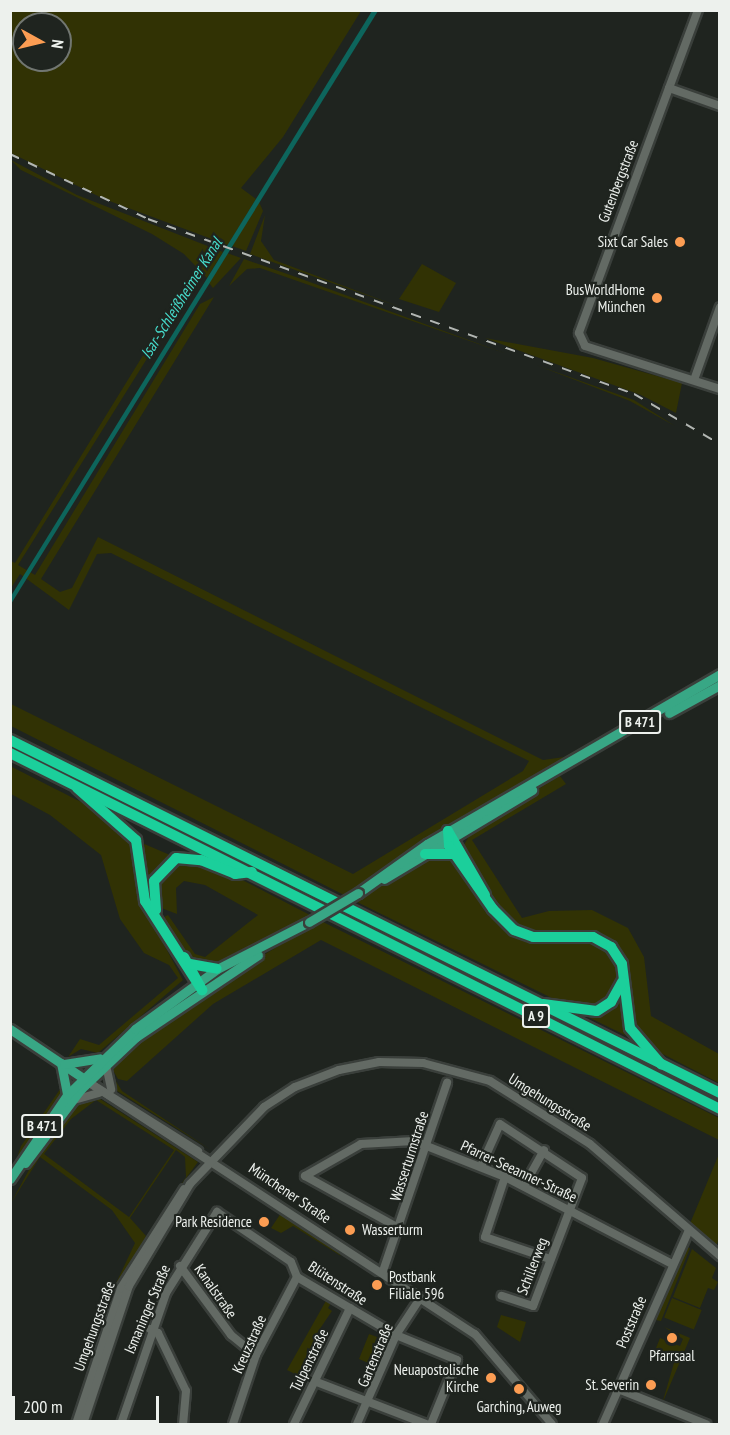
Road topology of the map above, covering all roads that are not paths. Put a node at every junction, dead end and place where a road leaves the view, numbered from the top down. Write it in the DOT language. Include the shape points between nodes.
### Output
graph roads {
  1 [pos="698,10"];
  2 [pos="669,88"];
  3 [pos="720,106"];
  4 [pos="720,307"];
  5 [pos="694,380"];
  6 [pos="720,389"];
  7 [pos="720,674"];
  8 [pos="720,685"];
  9 [pos="10,740"];
  10 [pos="10,753"];
  11 [pos="562,769"];
  12 [pos="75,785"];
  13 [pos="450,836"];
  14 [pos="424,854"];
  15 [pos="455,854"];
  16 [pos="252,872"];
  17 [pos="371,884"];
  18 [pos="485,895"];
  19 [pos="268,945"];
  20 [pos="190,964"];
  21 [pos="217,969"];
  22 [pos="624,973"];
  23 [pos="199,985"];
  24 [pos="541,1005"];
  25 [pos="10,1029"];
  26 [pos="104,1061"];
  27 [pos="61,1064"];
  28 [pos="662,1065"];
  29 [pos="85,1080"];
  30 [pos="447,1083"];
  31 [pos="101,1093"];
  32 [pos="113,1093"];
  33 [pos="720,1093"];
  34 [pos="68,1099"];
  35 [pos="720,1108"];
  36 [pos="427,1146"];
  37 [pos="544,1150"];
  38 [pos="198,1151"];
  39 [pos="210,1159"];
  40 [pos="481,1166"];
  41 [pos="318,1169"];
  42 [pos="505,1177"];
  43 [pos="10,1179"];
  44 [pos="316,1182"];
  45 [pos="525,1186"];
  46 [pos="10,1189"];
  47 [pos="568,1208"];
  48 [pos="217,1212"];
  49 [pos="399,1228"];
  50 [pos="688,1232"];
  51 [pos="149,1242"];
  52 [pos="720,1256"];
  53 [pos="549,1259"];
  54 [pos="670,1263"];
  55 [pos="180,1266"];
  56 [pos="382,1271"];
  57 [pos="297,1277"];
  58 [pos="421,1296"];
  59 [pos="502,1296"];
  60 [pos="350,1308"];
  61 [pos="150,1329"];
  62 [pos="396,1335"];
  63 [pos="256,1355"];
  64 [pos="314,1381"];
  65 [pos="618,1389"];
  66 [pos="367,1404"];
  67 [pos="76,1425"];
  68 [pos="83,1425"];
  69 [pos="121,1425"];
  70 [pos="183,1425"];
  71 [pos="233,1425"];
  72 [pos="294,1425"];
  73 [pos="357,1425"];
  74 [pos="426,1425"];
  75 [pos="431,1425"];
  76 [pos="552,1425"];
  77 [pos="603,1425"];
  78 [pos="706,1425"];
  1 -- 2 [label="street, Gutenbergstraße"];
  2 -- 3 [label="street"];
  2 -- 5 [label="street, Gutenbergstraße" via="603,259 580,340"];
  4 -- 5 [label="street"];
  5 -- 6 [label="street"];
  7 -- 11 [label="main road, B 471"];
  8 -- 11 [label="main road, B 471"];
  9 -- 24 [label="highway, A 9"];
  10 -- 12 [label="highway, A 9"];
  11 -- 13 [label="main road, B 471"];
  12 -- 16 [label="highway, A 9"];
  12 -- 23 [label="highway" via="136,840 145,901"];
  13 -- 14 [label="main road, B 471"];
  13 -- 15 [label="highway"];
  13 -- 17 [label="main road, B 471"];
  13 -- 18 [label="highway"];
  14 -- 15 [label="highway"];
  14 -- 17 [label="main road, B 471"];
  15 -- 18 [label="highway"];
  16 -- 20 [label="highway" via="235,874 188,857 169,861 158,872 152,903"];
  16 -- 35 [label="highway, A 9"];
  17 -- 19 [label="main road, B 471, bridge"];
  18 -- 22 [label="highway" via="506,924 522,934 579,934 604,941 617,954"];
  19 -- 21 [label="main road, B 471"];
  19 -- 23 [label="main road, B 471"];
  20 -- 21 [label="highway"];
  20 -- 23 [label="highway"];
  21 -- 23 [label="main road, B 471"];
  22 -- 24 [label="highway" via="617,995 597,1011"];
  22 -- 28 [label="highway" via="630,1028"];
  23 -- 26 [label="main road, B 471"];
  24 -- 28 [label="highway, A 9"];
  25 -- 27 [label="main road"];
  26 -- 27 [label="main road"];
  26 -- 29 [label="main road, B 471"];
  26 -- 32 [label="street" via="104,1077"];
  27 -- 29 [label="main road"];
  27 -- 34 [label="main road"];
  28 -- 33 [label="highway, A 9"];
  29 -- 31 [label="street, Münchener Straße"];
  29 -- 32 [label="street, Münchener Straße"];
  29 -- 34 [label="main road, B 471"];
  30 -- 36 [label="street, Wasserturmstraße"];
  31 -- 34 [label="street"];
  31 -- 38 [label="street, Münchener Straße"];
  32 -- 38 [label="street, Münchener Straße"];
  34 -- 43 [label="main road, B 471"];
  34 -- 46 [label="main road, B 471"];
  36 -- 40 [label="street, Pfarrer-Seeanner-Straße"];
  36 -- 41 [label="street, Pfarrer-Seeanner-Straße" via="404,1139 361,1144"];
  36 -- 49 [label="street, Wasserturmstraße"];
  37 -- 40 [label="street" via="500,1124"];
  37 -- 45 [label="street"];
  37 -- 47 [label="street, Schillerweg" via="582,1178"];
  38 -- 39 [label="street, Münchener Straße"];
  39 -- 50 [label="street, Umgehungsstraße" via="264,1107 309,1080 360,1065 423,1063 468,1072 539,1108 590,1144"];
  39 -- 51 [label="street, Umgehungsstraße"];
  39 -- 56 [label="street, Münchener Straße"];
  40 -- 42 [label="street, Pfarrer-Seeanner-Straße"];
  41 -- 44 [label="street"];
  41 -- 44 [label="street, Pfarrer-Seeanner-Straße" via="305,1176"];
  42 -- 45 [label="street, Pfarrer-Seeanner-Straße"];
  42 -- 53 [label="street" via="485,1237"];
  44 -- 49 [label="street"];
  45 -- 47 [label="street, Pfarrer-Seeanner-Straße"];
  47 -- 53 [label="street, Schillerweg"];
  47 -- 54 [label="street, Pfarrer-Seeanner-Straße"];
  48 -- 55 [label="street, Ismaninger Straße"];
  48 -- 57 [label="street, Blütenstraße" via="291,1262"];
  49 -- 56 [label="street, Wasserturmstraße"];
  50 -- 52 [label="street, Umgehungsstraße"];
  50 -- 54 [label="street, Poststraße"];
  51 -- 67 [label="street, Umgehungsstraße" via="106,1323"];
  51 -- 68 [label="street, Umgehungsstraße" via="113,1326"];
  53 -- 59 [label="street, Schillerweg" via="533,1306"];
  54 -- 65 [label="street, Poststraße"];
  55 -- 61 [label="street, Ismaninger Straße"];
  55 -- 63 [label="street, Kanalstraße" via="231,1335"];
  56 -- 58 [label="street, Münchener Straße"];
  57 -- 60 [label="street, Blütenstraße"];
  57 -- 63 [label="street, Kreuzstraße"];
  58 -- 62 [label="street, Gartenstraße"];
  58 -- 76 [label="street, Münchener Straße" via="487,1343"];
  60 -- 62 [label="street, Blütenstraße"];
  60 -- 64 [label="street, Tulpenstraße"];
  61 -- 69 [label="street, Ismaninger Straße"];
  61 -- 70 [label="street" via="158,1333 186,1391"];
  62 -- 66 [label="street, Gartenstraße"];
  62 -- 75 [label="street, Blütenstraße" via="457,1360"];
  63 -- 71 [label="street, Kreuzstraße"];
  64 -- 66 [label="street"];
  64 -- 72 [label="street, Tulpenstraße"];
  65 -- 77 [label="street, Poststraße"];
  65 -- 78 [label="street"];
  66 -- 73 [label="street, Gartenstraße"];
  66 -- 74 [label="street"];
}
